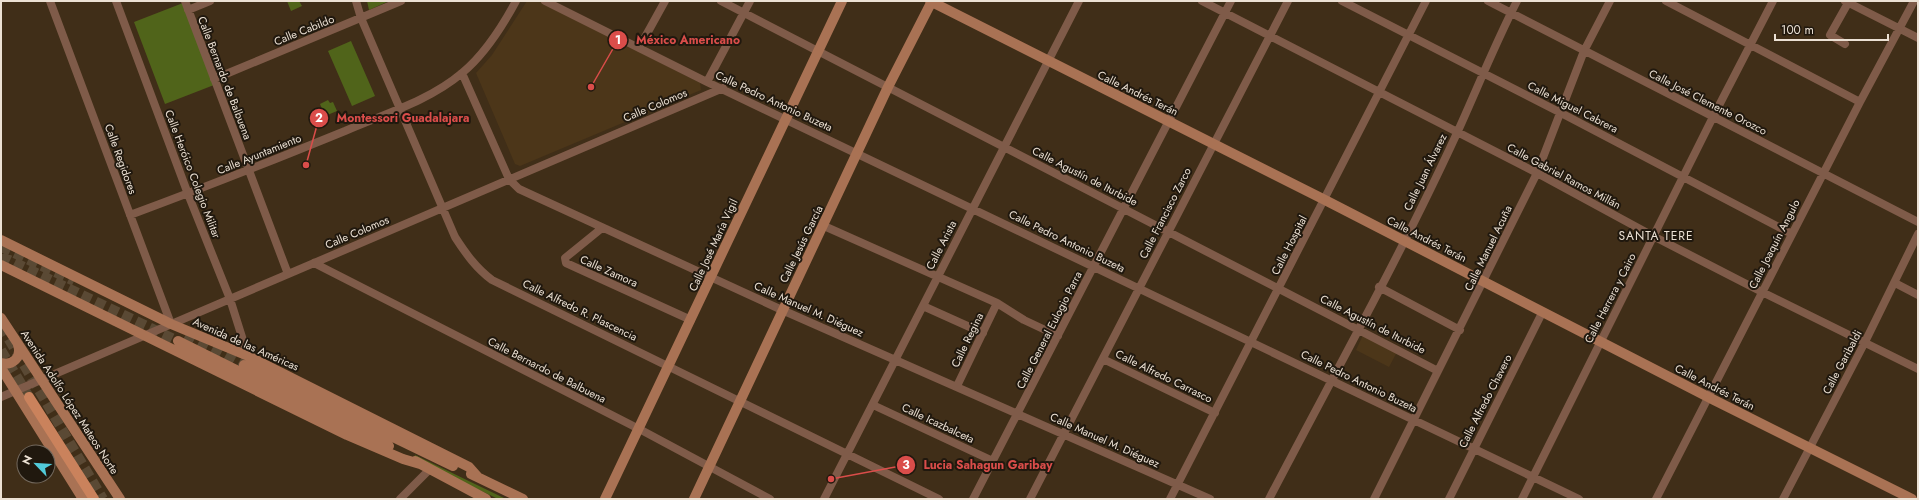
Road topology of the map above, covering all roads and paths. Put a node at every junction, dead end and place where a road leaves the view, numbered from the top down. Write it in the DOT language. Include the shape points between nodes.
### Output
graph roads {
  1 [pos="50,1"];
  2 [pos="116,1"];
  3 [pos="184,1"];
  4 [pos="210,1"];
  5 [pos="356,1"];
  6 [pos="402,1"];
  7 [pos="516,1"];
  8 [pos="545,1"];
  9 [pos="665,1"];
  10 [pos="721,1"];
  11 [pos="750,1"];
  12 [pos="842,1"];
  13 [pos="931,1"];
  14 [pos="1079,1"];
  15 [pos="1202,1"];
  16 [pos="1231,1"];
  17 [pos="1288,1"];
  18 [pos="1342,1"];
  19 [pos="1426,1"];
  20 [pos="1488,1"];
  21 [pos="1517,1"];
  22 [pos="1610,1"];
  23 [pos="1666,1"];
  24 [pos="1773,1"];
  25 [pos="1914,1"];
  26 [pos="1847,2"];
  27 [pos="188,10"];
  28 [pos="1511,12"];
  29 [pos="744,13"];
  30 [pos="1224,13"];
  31 [pos="361,18"];
  32 [pos="1899,28"];
  33 [pos="1269,34"];
  34 [pos="1409,36"];
  35 [pos="1918,38"];
  36 [pos="1751,44"];
  37 [pos="1845,44"];
  38 [pos="639,48"];
  39 [pos="818,51"];
  40 [pos="1584,51"];
  41 [pos="1048,62"];
  42 [pos="462,73"];
  43 [pos="1482,73"];
  44 [pos="214,79"];
  45 [pos="707,82"];
  46 [pos="888,87"];
  47 [pos="722,88"];
  48 [pos="1380,93"];
  49 [pos="1860,102"];
  50 [pos="401,108"];
  51 [pos="1561,112"];
  52 [pos="1713,117"];
  53 [pos="786,118"];
  54 [pos="1169,122"];
  55 [pos="1457,133"];
  56 [pos="1213,144"];
  57 [pos="1005,147"];
  58 [pos="857,154"];
  59 [pos="248,170"];
  60 [pos="1537,173"];
  61 [pos="1823,174"];
  62 [pos="1683,177"];
  63 [pos="509,179"];
  64 [pos="188,194"];
  65 [pos="1325,200"];
  66 [pos="973,207"];
  67 [pos="443,208"];
  68 [pos="1123,208"];
  69 [pos="130,215"];
  70 [pos="1918,222"];
  71 [pos="824,226"];
  72 [pos="602,228"];
  73 [pos="1168,231"];
  74 [pos="1792,234"];
  75 [pos="1918,234"];
  76 [pos="1653,236"];
  77 [pos="1,240"];
  78 [pos="1404,241"];
  79 [pos="314,263"];
  80 [pos="1,265"];
  81 [pos="1094,266"];
  82 [pos="288,274"];
  83 [pos="711,276"];
  84 [pos="937,276"];
  85 [pos="1484,282"];
  86 [pos="1895,282"];
  87 [pos="1379,287"];
  88 [pos="1139,288"];
  89 [pos="1279,289"];
  90 [pos="1762,292"];
  91 [pos="1918,294"];
  92 [pos="230,299"];
  93 [pos="997,303"];
  94 [pos="922,306"];
  95 [pos="782,310"];
  96 [pos="1542,312"];
  97 [pos="1,318"];
  98 [pos="691,320"];
  99 [pos="171,324"];
  100 [pos="1358,329"];
  101 [pos="1460,330"];
  102 [pos="982,333"];
  103 [pos="145,335"];
  104 [pos="1058,336"];
  105 [pos="178,341"];
  106 [pos="1251,342"];
  107 [pos="1600,342"];
  108 [pos="1865,342"];
  109 [pos="18,344"];
  110 [pos="1103,359"];
  111 [pos="246,360"];
  112 [pos="896,360"];
  113 [pos="1,363"];
  114 [pos="669,365"];
  115 [pos="1,368"];
  116 [pos="1918,369"];
  117 [pos="1438,371"];
  118 [pos="42,380"];
  119 [pos="1331,380"];
  120 [pos="957,386"];
  121 [pos="14,391"];
  122 [pos="1,397"];
  123 [pos="29,397"];
  124 [pos="1708,397"];
  125 [pos="740,402"];
  126 [pos="873,405"];
  127 [pos="1215,413"];
  128 [pos="1018,414"];
  129 [pos="1413,420"];
  130 [pos="639,429"];
  131 [pos="1064,434"];
  132 [pos="1474,448"];
  133 [pos="1809,448"];
  134 [pos="847,454"];
  135 [pos="993,461"];
  136 [pos="420,464"];
  137 [pos="710,467"];
  138 [pos="430,469"];
  139 [pos="1533,477"];
  140 [pos="1178,485"];
  141 [pos="1918,496"];
  142 [pos="83,499"];
  143 [pos="94,499"];
  144 [pos="120,499"];
  145 [pos="400,499"];
  146 [pos="486,499"];
  147 [pos="523,499"];
  148 [pos="605,499"];
  149 [pos="694,499"];
  150 [pos="770,499"];
  151 [pos="824,499"];
  152 [pos="939,499"];
  153 [pos="973,499"];
  154 [pos="1030,499"];
  155 [pos="1170,499"];
  156 [pos="1210,499"];
  157 [pos="1269,499"];
  158 [pos="1374,499"];
  159 [pos="1448,499"];
  160 [pos="1522,499"];
  161 [pos="1579,499"];
  162 [pos="1656,499"];
  163 [pos="1784,499"];
  164 [pos="1912,499"];
  165 [pos="1916,499"];
  1 -- 69 [label="street, Calle Regidores"];
  2 -- 64 [label="street, Calle Heróico Colegio Militar"];
  3 -- 27 [label="street, Calle Bernardo de Balbuena"];
  4 -- 27 [label="street"];
  5 -- 31 [label="street, Calle Alfredo R. Plascencia"];
  6 -- 31 [label="street, Calle Cabildo"];
  7 -- 42 [label="street, Calle Ayuntamiento" via="493,40"];
  8 -- 38 [label="street, Calle Pedro Antonio Buzeta"];
  9 -- 38 [label="street"];
  10 -- 29 [label="street, Calle Agustín de Iturbide"];
  11 -- 29 [label="street"];
  12 -- 39 [label="street, Calle José María Vigil"];
  13 -- 41 [label="street, Calle Andrés Terán"];
  13 -- 46 [label="street, Calle Jesús García"];
  14 -- 41 [label="street, Calle Arista"];
  15 -- 30 [label="street, Calle Gabriel Ramos Millán"];
  16 -- 30 [label="street, Calle General Eulogio Parra"];
  17 -- 33 [label="street, Calle Francisco Zarco"];
  18 -- 34 [label="street, Calle Miguel Cabrera"];
  19 -- 34 [label="street, Calle Hospital"];
  20 -- 28 [label="street, Calle José Clemente Orozco"];
  21 -- 28 [label="street, Calle Juan Álvarez"];
  22 -- 40 [label="street, Calle Manuel Acuña"];
  23 -- 36 [label="street"];
  24 -- 36 [label="street, Calle Herrera y Cairo"];
  25 -- 32 [label="street, Calle Joaquín Angulo"];
  26 -- 32 [label="street"];
  26 -- 37 [label="street" via="1830,35"];
  27 -- 44 [label="street, Calle Bernardo de Balbuena"];
  28 -- 40 [label="street, Calle José Clemente Orozco"];
  28 -- 43 [label="street, Calle Juan Álvarez"];
  29 -- 39 [label="street, Calle Agustín de Iturbide"];
  29 -- 45 [label="street"];
  30 -- 33 [label="street, Calle Gabriel Ramos Millán"];
  30 -- 54 [label="street, Calle General Eulogio Parra"];
  31 -- 44 [label="street, Calle Cabildo"];
  31 -- 50 [label="street, Calle Alfredo R. Plascencia"];
  32 -- 35 [label="street"];
  32 -- 49 [label="street, Calle Joaquín Angulo"];
  33 -- 48 [label="street, Calle Gabriel Ramos Millán"];
  33 -- 56 [label="street, Calle Francisco Zarco"];
  34 -- 43 [label="street, Calle Miguel Cabrera"];
  34 -- 48 [label="street, Calle Hospital"];
  36 -- 49 [label="street"];
  36 -- 52 [label="street, Calle Herrera y Cairo"];
  38 -- 45 [label="street, Calle Pedro Antonio Buzeta"];
  39 -- 46 [label="street, Calle Agustín de Iturbide"];
  39 -- 53 [label="street, Calle José María Vigil"];
  40 -- 51 [label="street, Calle Manuel Acuña"];
  40 -- 52 [label="street, Calle José Clemente Orozco"];
  41 -- 54 [label="street, Calle Andrés Terán"];
  41 -- 57 [label="street, Calle Arista"];
  42 -- 50 [label="street, Calle Ayuntamiento" via="436,91"];
  42 -- 63 [label="street, Calle Manuel M. Diéguez"];
  43 -- 51 [label="street, Calle Miguel Cabrera"];
  43 -- 55 [label="street, Calle Juan Álvarez"];
  44 -- 59 [label="street, Calle Bernardo de Balbuena"];
  45 -- 47 [label="street, Calle Pedro Antonio Buzeta"];
  46 -- 57 [label="street, Calle Agustín de Iturbide"];
  46 -- 58 [label="street, Calle Jesús García"];
  47 -- 53 [label="street, Calle Pedro Antonio Buzeta"];
  47 -- 63 [label="street, Calle Colomos"];
  48 -- 55 [label="street, Calle Gabriel Ramos Millán"];
  48 -- 65 [label="street, Calle Hospital"];
  49 -- 61 [label="street, Calle Joaquín Angulo"];
  50 -- 59 [label="street, Calle Ayuntamiento"];
  50 -- 67 [label="street, Calle Alfredo R. Plascencia"];
  51 -- 60 [label="street, Calle Manuel Acuña"];
  51 -- 62 [label="street, Calle Miguel Cabrera"];
  52 -- 61 [label="street, Calle José Clemente Orozco"];
  52 -- 62 [label="street, Calle Herrera y Cairo"];
  53 -- 58 [label="street, Calle Pedro Antonio Buzeta"];
  53 -- 83 [label="street, Calle José María Vigil"];
  54 -- 56 [label="street, Calle Andrés Terán"];
  54 -- 68 [label="street, Calle General Eulogio Parra"];
  55 -- 60 [label="street, Calle Gabriel Ramos Millán"];
  55 -- 78 [label="street, Calle Juan Álvarez"];
  56 -- 65 [label="street, Calle Andrés Terán"];
  56 -- 73 [label="street, Calle Francisco Zarco"];
  57 -- 66 [label="street, Calle Arista"];
  57 -- 68 [label="street, Calle Agustín de Iturbide"];
  58 -- 66 [label="street, Calle Pedro Antonio Buzeta"];
  58 -- 71 [label="street, Calle Jesús García"];
  59 -- 64 [label="street, Calle Ayuntamiento"];
  59 -- 82 [label="street, Calle Bernardo de Balbuena"];
  60 -- 76 [label="street, Calle Gabriel Ramos Millán"];
  60 -- 85 [label="street, Calle Manuel Acuña"];
  61 -- 70 [label="street, Calle José Clemente Orozco"];
  61 -- 74 [label="street, Calle Joaquín Angulo"];
  62 -- 74 [label="street, Calle Miguel Cabrera"];
  62 -- 76 [label="street, Calle Herrera y Cairo"];
  63 -- 67 [label="street, Calle Colomos"];
  63 -- 72 [label="street, Calle Manuel M. Diéguez" via="519,189"];
  64 -- 69 [label="street, Calle Ayuntamiento"];
  64 -- 92 [label="street, Calle Heróico Colegio Militar"];
  65 -- 78 [label="street, Calle Andrés Terán"];
  65 -- 89 [label="street, Calle Hospital"];
  66 -- 81 [label="street, Calle Pedro Antonio Buzeta"];
  66 -- 84 [label="street, Calle Arista"];
  67 -- 79 [label="street, Calle Colomos"];
  67 -- 114 [label="street, Calle Alfredo R. Plascencia" via="455,237 468,257 492,280"];
  68 -- 73 [label="street, Calle Agustín de Iturbide"];
  68 -- 81 [label="street, Calle General Eulogio Parra"];
  69 -- 99 [label="street, Calle Regidores"];
  71 -- 84 [label="street"];
  71 -- 95 [label="street, Calle Jesús García"];
  72 -- 83 [label="street, Calle Manuel M. Diéguez"];
  72 -- 98 [label="street, Calle Zamora" via="566,258 566,263"];
  73 -- 88 [label="street, Calle Francisco Zarco"];
  73 -- 89 [label="street, Calle Agustín de Iturbide"];
  74 -- 90 [label="street, Calle Joaquín Angulo"];
  75 -- 86 [label="street, Calle Garibaldi"];
  76 -- 90 [label="street, Calle Gabriel Ramos Millán"];
  76 -- 107 [label="street, Calle Herrera y Cairo"];
  77 -- 99 [label="street, Avenida de las Américas"];
  78 -- 85 [label="street, Calle Andrés Terán"];
  78 -- 87 [label="street, Calle Juan Álvarez"];
  79 -- 82 [label="street, Calle Colomos"];
  79 -- 130 [label="street, Calle Bernardo de Balbuena"];
  80 -- 103 [label="street"];
  81 -- 88 [label="street, Calle Pedro Antonio Buzeta"];
  81 -- 104 [label="street, Calle General Eulogio Parra"];
  82 -- 92 [label="street, Calle Colomos"];
  83 -- 95 [label="street, Calle Manuel M. Diéguez"];
  83 -- 98 [label="street, Calle José María Vigil"];
  84 -- 93 [label="street"];
  84 -- 94 [label="street, Calle Arista"];
  85 -- 96 [label="street, Calle Andrés Terán"];
  85 -- 101 [label="street, Calle Manuel Acuña"];
  86 -- 91 [label="street"];
  86 -- 108 [label="street, Calle Garibaldi"];
  87 -- 100 [label="street, Calle Juan Álvarez"];
  87 -- 101 [label="street"];
  88 -- 106 [label="street, Calle Pedro Antonio Buzeta"];
  88 -- 110 [label="street, Calle Francisco Zarco"];
  89 -- 100 [label="street, Calle Agustín de Iturbide"];
  89 -- 106 [label="street, Calle Hospital"];
  90 -- 108 [label="street, Calle Gabriel Ramos Millán"];
  90 -- 124 [label="street, Calle Joaquín Angulo"];
  92 -- 99 [label="street, Calle Colomos"];
  92 -- 111 [label="street, Calle Heróico Colegio Militar"];
  93 -- 102 [label="street, Calle Regina"];
  93 -- 104 [label="street" via="1024,320"];
  94 -- 102 [label="street"];
  94 -- 112 [label="street, Calle Arista"];
  95 -- 112 [label="street, Calle Manuel M. Diéguez"];
  95 -- 125 [label="street, Calle Jesús García"];
  96 -- 107 [label="street, Calle Andrés Terán"];
  96 -- 132 [label="street, Calle Alfredo Chavero"];
  97 -- 109 [label="street, Avenida Adolfo López Mateos Norte"];
  98 -- 114 [label="street, Calle José María Vigil"];
  99 -- 103 [label="street, Calle Colomos"];
  99 -- 111 [label="street, Avenida de las Américas"];
  100 -- 117 [label="street, Calle Agustín de Iturbide"];
  100 -- 119 [label="street, Calle Juan Álvarez"];
  101 -- 117 [label="street, Calle Manuel Acuña"];
  102 -- 120 [label="street, Calle Regina"];
  103 -- 118 [label="street, Calle Colomos"];
  103 -- 136 [label="street" via="347,435 404,460"];
  104 -- 128 [label="street, Calle General Eulogio Parra"];
  105 -- 136 [label="street"];
  106 -- 119 [label="street, Calle Pedro Antonio Buzeta"];
  106 -- 127 [label="street, Calle Hospital"];
  107 -- 124 [label="street, Calle Andrés Terán"];
  107 -- 139 [label="street, Calle Herrera y Cairo"];
  108 -- 116 [label="street, Calle Gabriel Ramos Millán"];
  108 -- 133 [label="street, Calle Garibaldi"];
  109 -- 113 [label="street" via="20,351 16,360 9,364"];
  109 -- 118 [label="street, Avenida Adolfo López Mateos Norte"];
  110 -- 127 [label="street, Calle Alfredo Carrasco"];
  110 -- 131 [label="street, Calle Francisco Zarco"];
  111 -- 147 [label="street, Avenida de las Américas" via="469,467 477,476"];
  112 -- 120 [label="street, Calle Manuel M. Diéguez"];
  112 -- 126 [label="street, Calle Arista"];
  114 -- 125 [label="street, Calle Alfredo R. Plascencia"];
  114 -- 130 [label="street, Calle José María Vigil"];
  115 -- 121 [label="street"];
  117 -- 129 [label="street, Calle Manuel Acuña"];
  118 -- 121 [label="street, Calle Colomos"];
  118 -- 144 [label="street, Avenida Adolfo López Mateos Norte"];
  119 -- 129 [label="street, Calle Pedro Antonio Buzeta"];
  119 -- 157 [label="street, Calle Juan Álvarez"];
  120 -- 128 [label="street, Calle Manuel M. Diéguez"];
  121 -- 122 [label="street, Calle Colomos"];
  121 -- 142 [label="street"];
  123 -- 143 [label="main road"];
  124 -- 133 [label="street, Calle Andrés Terán"];
  124 -- 162 [label="street, Calle Joaquín Angulo"];
  125 -- 134 [label="street, Calle Alfredo R. Plascencia"];
  125 -- 137 [label="street, Calle Jesús García"];
  126 -- 134 [label="street, Calle Arista"];
  126 -- 135 [label="street, Calle Icazbalceta"];
  127 -- 140 [label="street, Calle Hospital"];
  128 -- 131 [label="street, Calle Manuel M. Diéguez"];
  128 -- 135 [label="street, Calle General Eulogio Parra"];
  129 -- 132 [label="street, Calle Pedro Antonio Buzeta"];
  129 -- 158 [label="street, Calle Manuel Acuña"];
  130 -- 137 [label="street, Calle Bernardo de Balbuena"];
  130 -- 148 [label="street, Calle José María Vigil"];
  131 -- 140 [label="street, Calle Manuel M. Diéguez"];
  131 -- 154 [label="street, Calle Francisco Zarco"];
  132 -- 139 [label="street, Calle Pedro Antonio Buzeta"];
  132 -- 159 [label="street, Calle Alfredo Chavero"];
  133 -- 163 [label="street, Calle Garibaldi"];
  133 -- 164 [label="street, Calle Andrés Terán"];
  134 -- 151 [label="street, Calle Arista"];
  134 -- 152 [label="street, Calle Alfredo R. Plascencia"];
  135 -- 153 [label="street, Calle General Eulogio Parra"];
  136 -- 138 [label="street"];
  137 -- 149 [label="street, Calle Jesús García"];
  137 -- 150 [label="street, Calle Bernardo de Balbuena"];
  138 -- 145 [label="street"];
  138 -- 146 [label="street"];
  139 -- 160 [label="street, Calle Herrera y Cairo"];
  139 -- 161 [label="street, Calle Pedro Antonio Buzeta"];
  140 -- 155 [label="street, Calle Hospital"];
  140 -- 156 [label="street, Calle Manuel M. Diéguez"];
  141 -- 165 [label="street"];
}
